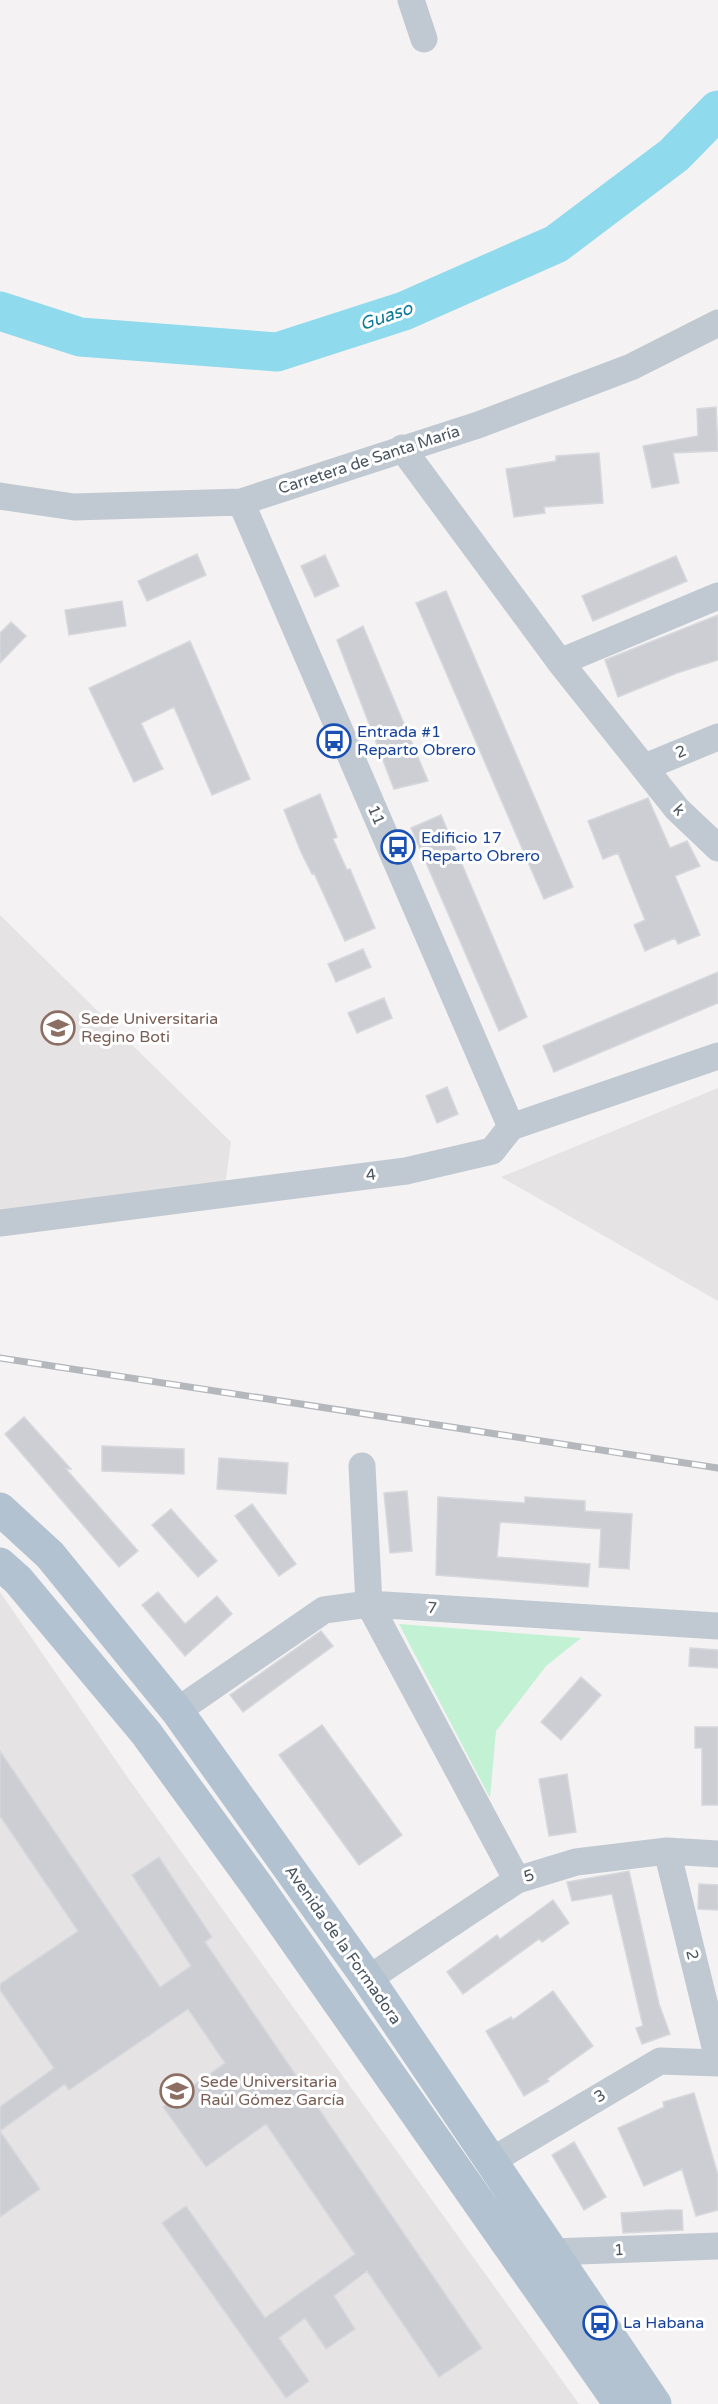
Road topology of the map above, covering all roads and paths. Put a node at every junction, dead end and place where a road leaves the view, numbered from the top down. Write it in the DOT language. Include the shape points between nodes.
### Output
graph roads {
  1 [pos="411,0"];
  2 [pos="424,39"];
  3 [pos="718,324"];
  4 [pos="402,448"];
  5 [pos="0,496"];
  6 [pos="241,502"];
  7 [pos="718,596"];
  8 [pos="560,662"];
  9 [pos="718,736"];
  10 [pos="645,767"];
  11 [pos="718,848"];
  12 [pos="718,1056"];
  13 [pos="511,1127"];
  14 [pos="0,1223"];
  15 [pos="362,1466"];
  16 [pos="0,1509"];
  17 [pos="0,1564"];
  18 [pos="369,1604"];
  19 [pos="718,1626"];
  20 [pos="177,1711"];
  21 [pos="667,1851"];
  22 [pos="718,1854"];
  23 [pos="518,1880"];
  24 [pos="368,1979"];
  25 [pos="718,2061"];
  26 [pos="491,2161"];
  27 [pos="718,2246"];
  28 [pos="538,2260"];
  29 [pos="620,2404"];
  30 [pos="655,2404"];
  1 -- 2 [label="street"];
  3 -- 4 [label="street, Carretera de Santa María" via="632,367 478,425"];
  4 -- 6 [label="street, Carretera de Santa María"];
  4 -- 8 [label="street, k"];
  5 -- 6 [label="street, Carretera de Santa María" via="74,507"];
  6 -- 13 [label="street, 11"];
  7 -- 8 [label="street"];
  8 -- 10 [label="street, k"];
  9 -- 10 [label="street, 2"];
  10 -- 11 [label="street, k" via="677,809"];
  12 -- 13 [label="street"];
  13 -- 14 [label="street, 4" via="492,1151 406,1171"];
  15 -- 18 [label="street"];
  16 -- 20 [label="main road, Avenida de la Formadora" via="50,1555"];
  17 -- 28 [label="main road, Avenida de la Formadora" via="18,1580 146,1733"];
  18 -- 19 [label="street, 7"];
  18 -- 20 [label="street, 7" via="324,1610"];
  18 -- 23 [label="street"];
  20 -- 24 [label="main road, Avenida de la Formadora"];
  21 -- 22 [label="street, 5"];
  21 -- 23 [label="street, 5" via="576,1862"];
  21 -- 25 [label="street, 2"];
  23 -- 24 [label="street, 5"];
  24 -- 26 [label="main road, Avenida de la Formadora"];
  25 -- 26 [label="street, 3" via="660,2061"];
  26 -- 28 [label="main road, Avenida de la Formadora"];
  27 -- 28 [label="street, 1"];
  28 -- 29 [label="main road, Avenida de la Formadora"];
  28 -- 30 [label="main road, Avenida de la Formadora"];
}
